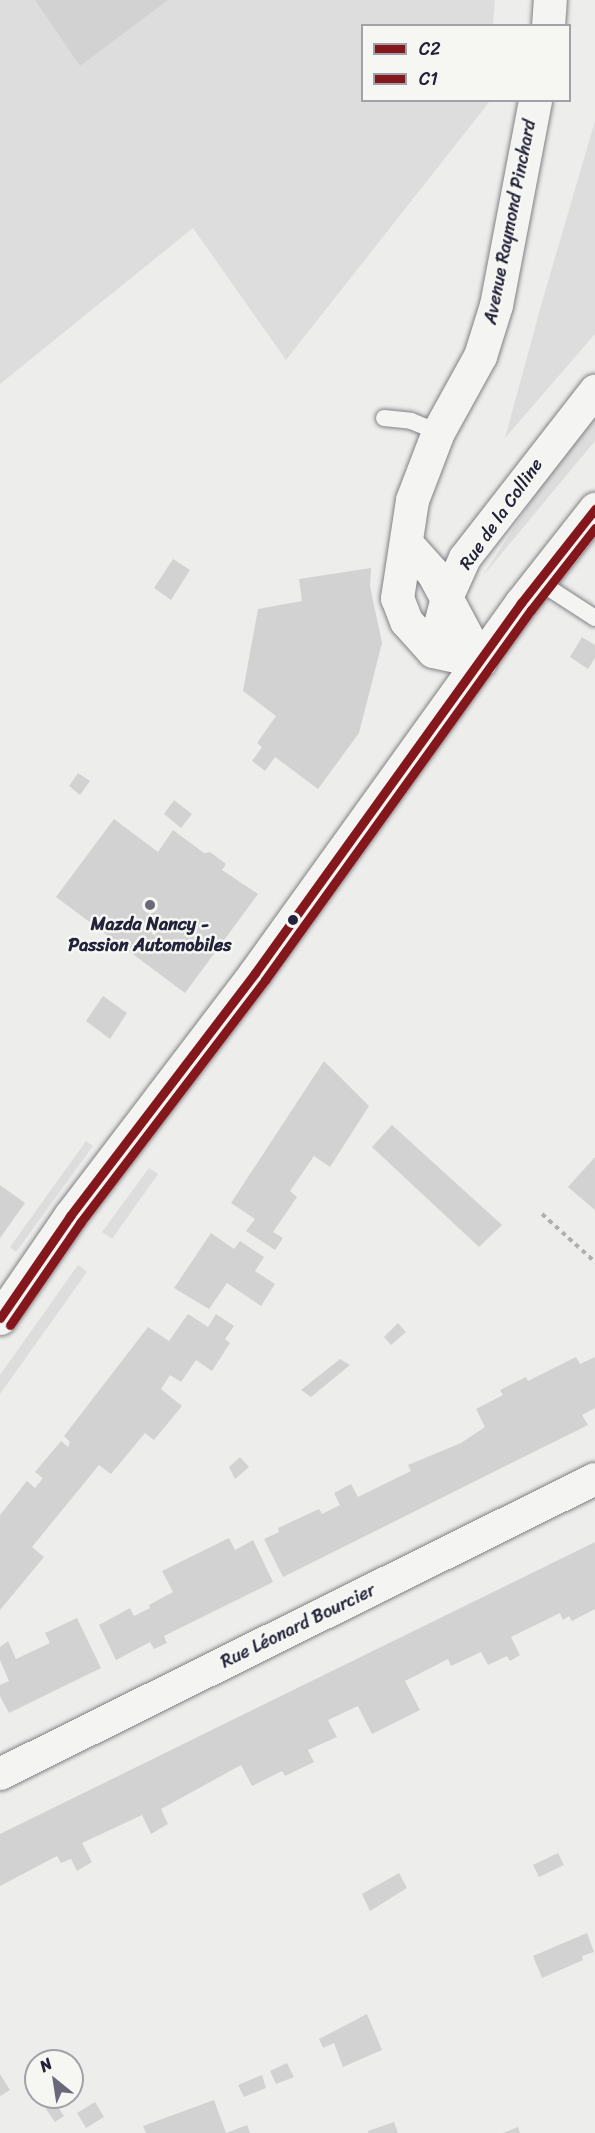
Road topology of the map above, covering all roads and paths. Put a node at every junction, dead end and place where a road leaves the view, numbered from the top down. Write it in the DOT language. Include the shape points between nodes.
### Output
graph roads {
  1 [pos="550,0"];
  2 [pos="548,24"];
  3 [pos="535,102"];
  4 [pos="595,391"];
  5 [pos="384,418"];
  6 [pos="438,432"];
  7 [pos="595,509"];
  8 [pos="406,543"];
  9 [pos="538,580"];
  10 [pos="447,598"];
  11 [pos="595,618"];
  12 [pos="433,651"];
  13 [pos="480,661"];
  14 [pos="542,1214"];
  15 [pos="595,1262"];
  16 [pos="0,1318"];
  17 [pos="595,1479"];
  18 [pos="0,1774"];
  1 -- 2 [label="main road"];
  3 -- 6 [label="main road, Avenue Raymond Pinchard" via="488,332 480,356"];
  4 -- 10 [label="street, Rue de la Colline" via="465,558"];
  5 -- 6 [label="lane" via="411,421"];
  6 -- 8 [label="main road, Avenue Raymond Pinchard" via="412,500"];
  7 -- 9 [label="main road"];
  8 -- 10 [label="main road" via="433,573"];
  8 -- 12 [label="main road, Avenue Raymond Pinchard" via="397,598 406,621"];
  9 -- 11 [label="lane"];
  9 -- 13 [label="main road"];
  10 -- 12 [label="street, Rue de la Colline"];
  10 -- 13 [label="main road"];
  12 -- 13 [label="main road"];
  13 -- 16 [label="main road" via="255,973 70,1216"];
  14 -- 15 [label="path"];
  17 -- 18 [label="street, Rue Léonard Bourcier"];
}
